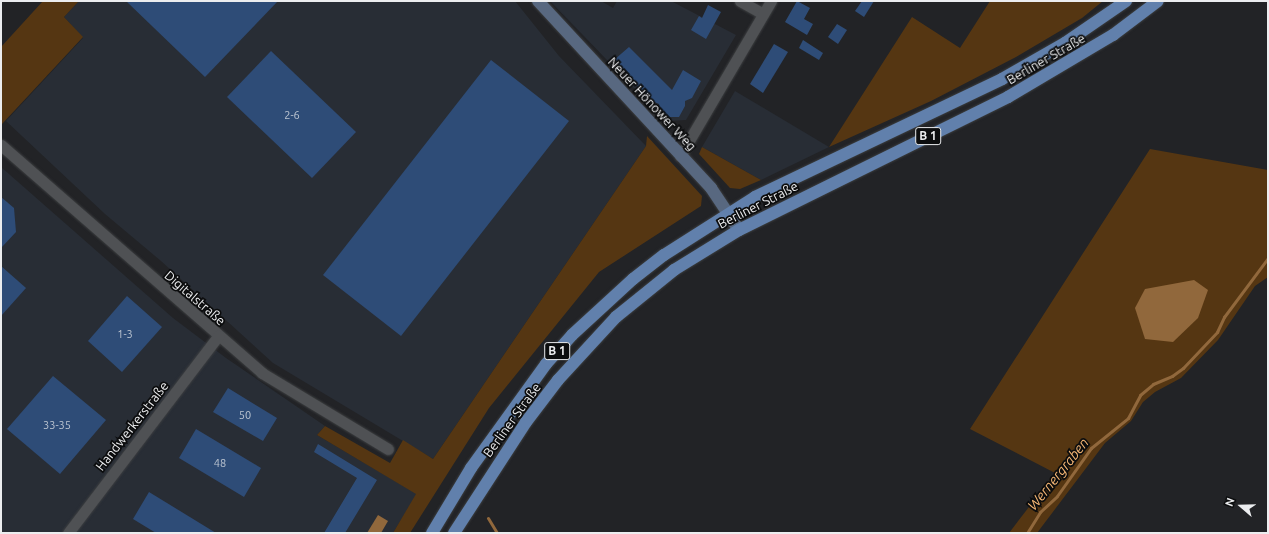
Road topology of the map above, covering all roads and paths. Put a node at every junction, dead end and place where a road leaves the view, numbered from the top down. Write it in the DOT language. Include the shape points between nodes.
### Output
graph roads {
  1 [pos="538,1"];
  2 [pos="740,1"];
  3 [pos="772,1"];
  4 [pos="1126,1"];
  5 [pos="1158,1"];
  6 [pos="764,14"];
  7 [pos="1,145"];
  8 [pos="680,156"];
  9 [pos="729,213"];
  10 [pos="739,230"];
  11 [pos="218,336"];
  12 [pos="388,449"];
  13 [pos="68,533"];
  14 [pos="432,533"];
  15 [pos="454,533"];
  1 -- 8 [label="main road, Neuer Hönower Weg"];
  2 -- 6 [label="street"];
  3 -- 6 [label="street"];
  4 -- 9 [label="main road, Berliner Straße / B 1" via="1065,44 1008,76 809,170"];
  5 -- 10 [label="main road, Berliner Straße / B 1" via="1113,35 1015,94"];
  6 -- 8 [label="street"];
  7 -- 11 [label="street, Digitalstraße"];
  8 -- 9 [label="main road, Neuer Hönower Weg" via="711,188"];
  9 -- 10 [label="main road, Neuer Hönower Weg"];
  9 -- 14 [label="main road, Berliner Straße / B 1" via="632,279 572,335 509,413"];
  10 -- 15 [label="main road, Berliner Straße / B 1" via="674,270 611,322 558,380 526,422"];
  11 -- 12 [label="street, Digitalstraße" via="275,382"];
  11 -- 13 [label="street, Handwerkerstraße"];
}
